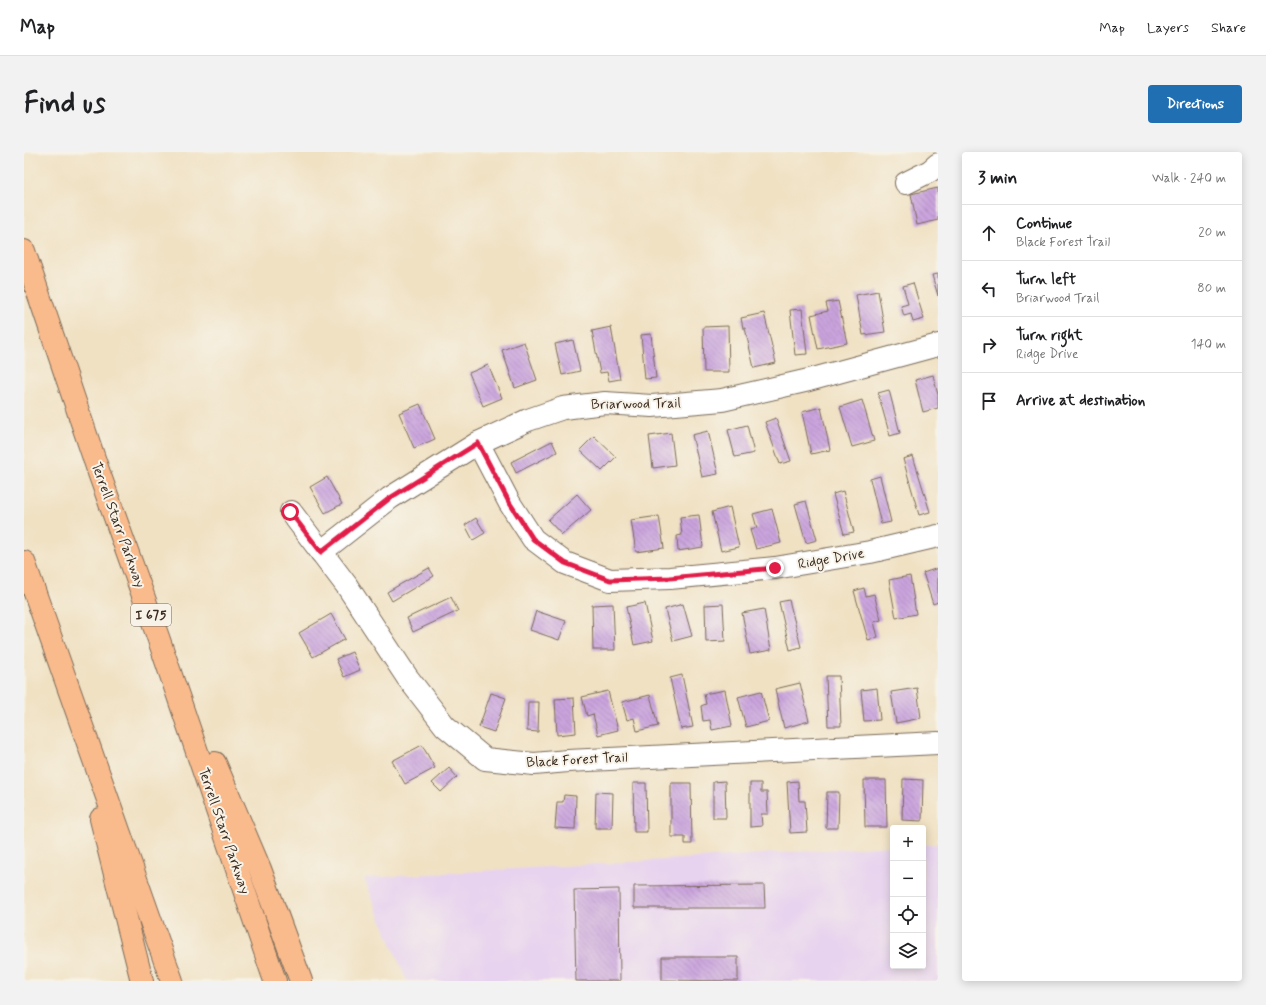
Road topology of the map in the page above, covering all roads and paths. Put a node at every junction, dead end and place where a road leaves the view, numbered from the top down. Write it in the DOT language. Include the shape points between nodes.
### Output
graph roads {
  1 [pos="938,164"];
  2 [pos="906,183"];
  3 [pos="24,251"];
  4 [pos="938,345"];
  5 [pos="478,443"];
  6 [pos="290,512"];
  7 [pos="938,536"];
  8 [pos="321,552"];
  9 [pos="24,562"];
  10 [pos="158,637"];
  11 [pos="69,692"];
  12 [pos="938,743"];
  13 [pos="142,981"];
  14 [pos="172,981"];
  15 [pos="274,981"];
  16 [pos="301,981"];
  1 -- 2 [label="street"];
  3 -- 10 [label="highway, Terrell Starr Parkway / I 675" via="98,473"];
  4 -- 5 [label="street, Briarwood Trail" via="809,380 722,400 652,406 605,403 563,408 528,420"];
  5 -- 7 [label="street, Ridge Drive" via="509,502 533,539 565,563 610,580 670,578 775,568 870,552"];
  5 -- 8 [label="street, Briarwood Trail" via="390,498"];
  6 -- 8 [label="street, Black Forest Trail"];
  8 -- 12 [label="street, Black Forest Trail" via="347,586 407,677 445,726 485,759 534,764 568,760"];
  9 -- 11 [label="highway"];
  10 -- 15 [label="highway, Terrell Starr Parkway / I 675"];
  10 -- 16 [label="highway" via="260,870"];
  11 -- 13 [label="highway"];
  11 -- 14 [label="highway"];
}
